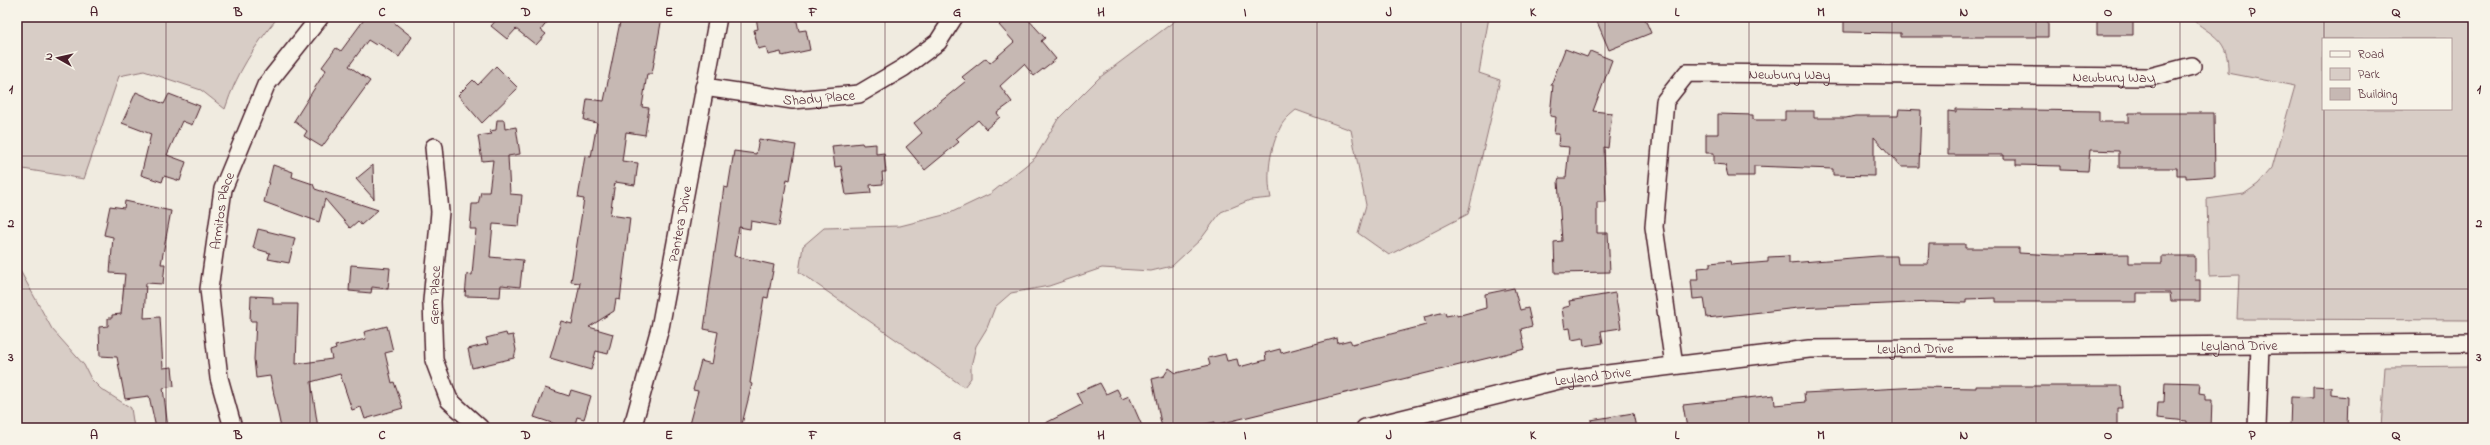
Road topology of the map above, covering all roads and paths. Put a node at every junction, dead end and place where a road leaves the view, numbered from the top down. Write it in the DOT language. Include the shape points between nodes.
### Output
graph roads {
  1 [pos="320,17"];
  2 [pos="718,17"];
  3 [pos="954,17"];
  4 [pos="2192,66"];
  5 [pos="704,87"];
  6 [pos="434,147"];
  7 [pos="2473,343"];
  8 [pos="2260,345"];
  9 [pos="1674,365"];
  10 [pos="233,428"];
  11 [pos="480,428"];
  12 [pos="631,428"];
  13 [pos="1365,428"];
  14 [pos="2257,428"];
  1 -- 10 [label="street, Armitos Place" via="266,85 223,189 209,289 219,378"];
  2 -- 5 [label="street, Pantera Drive"];
  3 -- 5 [label="street, Shady Place" via="938,42 903,68 859,94 793,100"];
  4 -- 9 [label="street, Newbury Way" via="2150,78 1687,73 1665,101 1654,227"];
  5 -- 12 [label="street, Pantera Drive" via="660,328 636,418"];
  6 -- 11 [label="street, Gem Place" via="440,212 432,300 434,360 449,400"];
  7 -- 8 [label="street, Leyland Drive"];
  8 -- 9 [label="street, Leyland Drive" via="1809,349"];
  8 -- 14 [label="street"];
  9 -- 13 [label="street, Leyland Drive" via="1560,380"];
}
